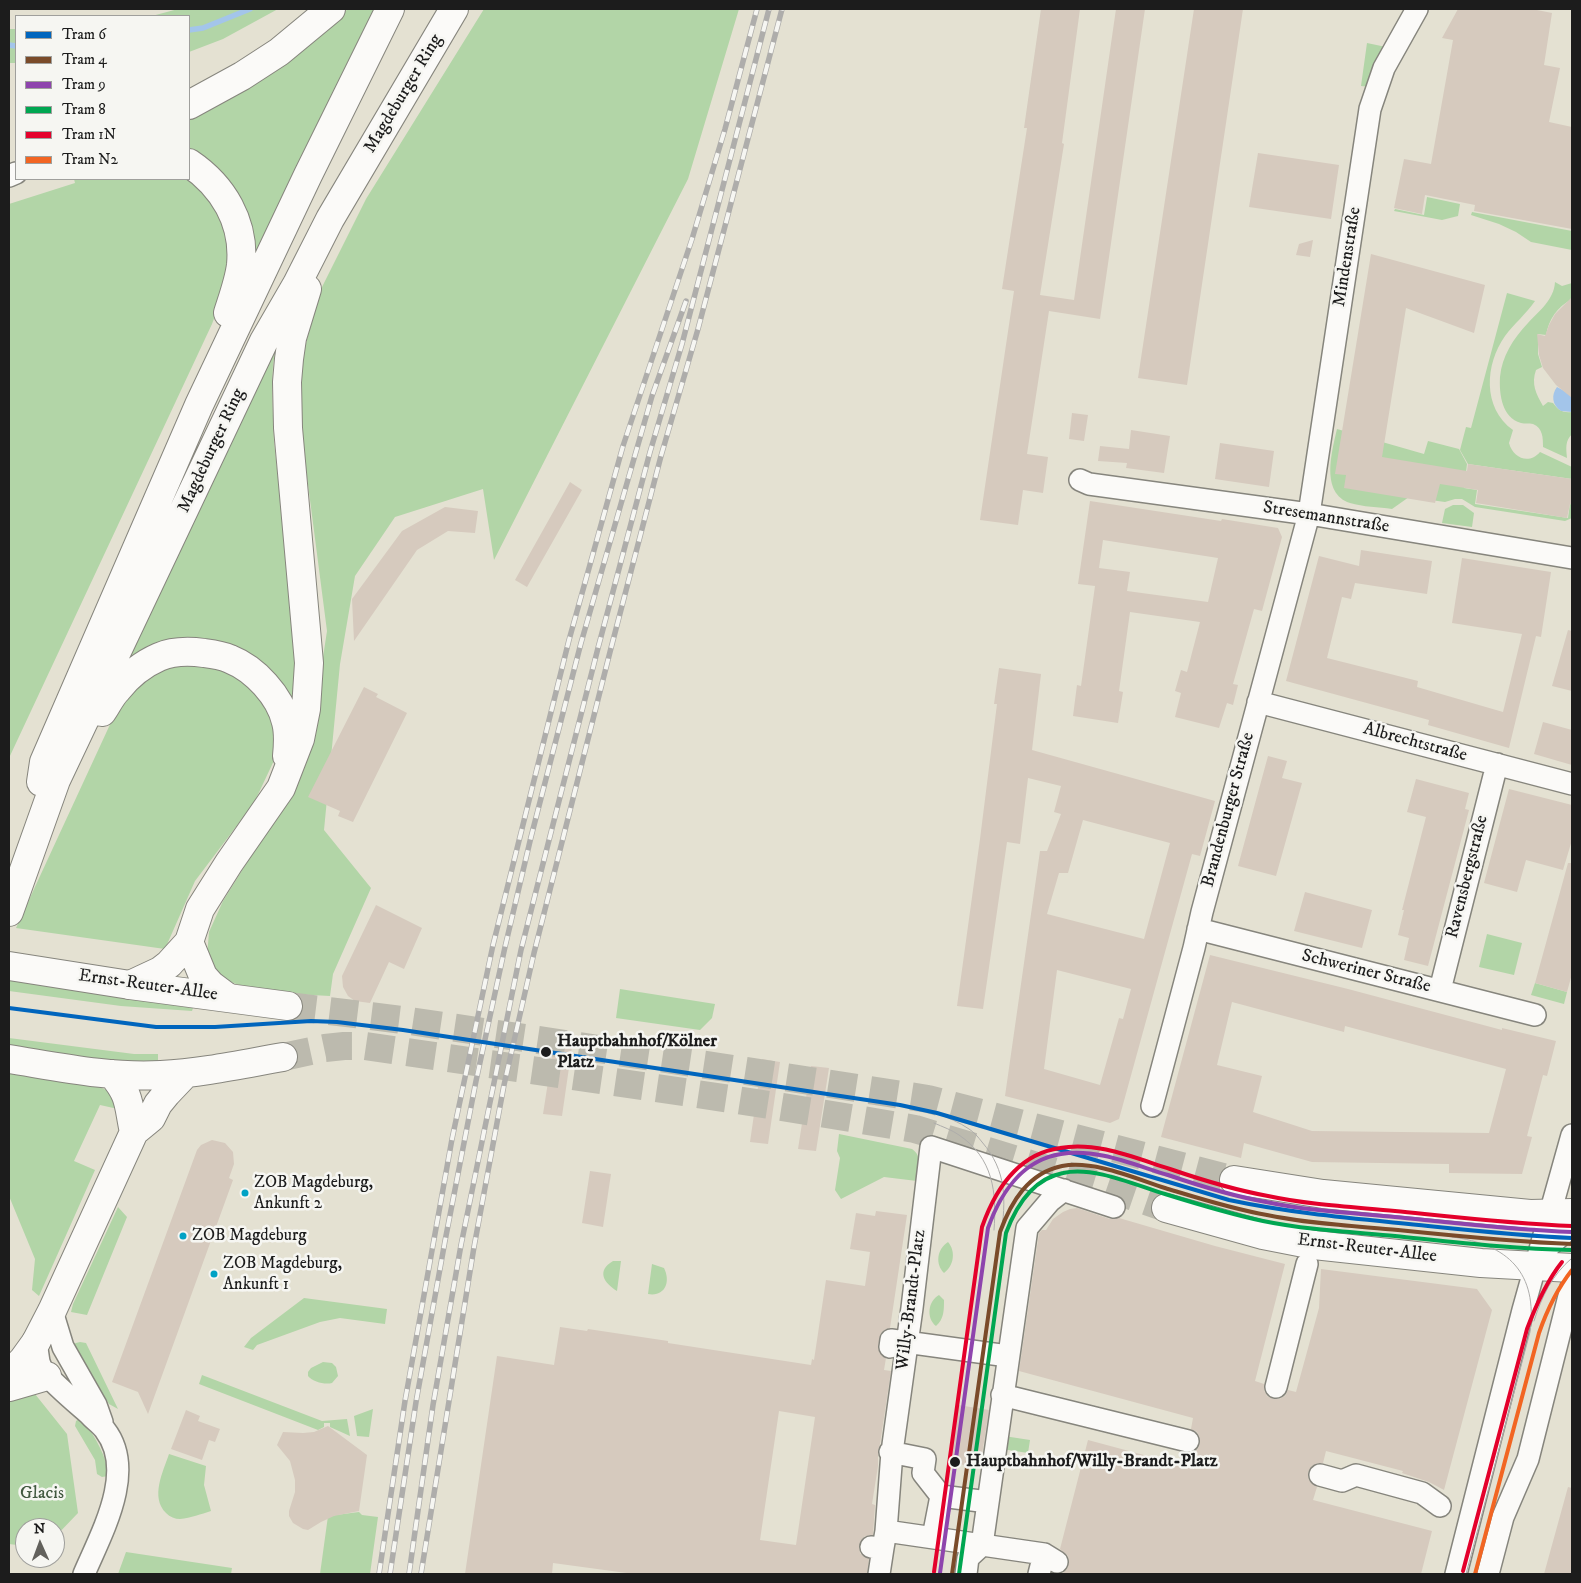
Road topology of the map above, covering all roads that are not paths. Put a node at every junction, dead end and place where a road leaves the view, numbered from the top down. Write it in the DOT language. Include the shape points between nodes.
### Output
graph roads {
  1 [pos="331,9"];
  2 [pos="390,9"];
  3 [pos="454,9"];
  4 [pos="1417,9"];
  5 [pos="190,104"];
  6 [pos="190,164"];
  7 [pos="330,219"];
  8 [pos="199,405"];
  9 [pos="1080,480"];
  10 [pos="1308,514"];
  11 [pos="1572,558"];
  12 [pos="1258,702"];
  13 [pos="1497,764"];
  14 [pos="56,780"];
  15 [pos="1572,784"];
  16 [pos="281,788"];
  17 [pos="9,878"];
  18 [pos="9,912"];
  19 [pos="1198,929"];
  20 [pos="189,942"];
  21 [pos="9,966"];
  22 [pos="130,984"];
  23 [pos="1440,990"];
  24 [pos="228,997"];
  25 [pos="288,1006"];
  26 [pos="1535,1015"];
  27 [pos="283,1057"];
  28 [pos="9,1059"];
  29 [pos="186,1073"];
  30 [pos="112,1074"];
  31 [pos="1152,1106"];
  32 [pos="134,1132"];
  33 [pos="1572,1135"];
  34 [pos="1234,1180"];
  35 [pos="1064,1190"];
  36 [pos="1114,1207"];
  37 [pos="1166,1208"];
  38 [pos="1565,1218"];
  39 [pos="1307,1264"];
  40 [pos="1535,1267"];
  41 [pos="1572,1268"];
  42 [pos="1572,1284"];
  43 [pos="52,1311"];
  44 [pos="36,1342"];
  45 [pos="899,1344"];
  46 [pos="9,1355"];
  47 [pos="999,1356"];
  48 [pos="68,1358"];
  49 [pos="9,1374"];
  50 [pos="47,1376"];
  51 [pos="9,1387"];
  52 [pos="1276,1387"];
  53 [pos="1002,1395"];
  54 [pos="105,1429"];
  55 [pos="1188,1441"];
  56 [pos="890,1457"];
  57 [pos="1320,1475"];
  58 [pos="946,1492"];
  59 [pos="979,1496"];
  60 [pos="1440,1506"];
  61 [pos="933,1538"];
  62 [pos="880,1542"];
  63 [pos="982,1544"];
  64 [pos="1047,1563"];
  65 [pos="84,1574"];
  66 [pos="879,1574"];
  67 [pos="966,1574"];
  68 [pos="1456,1574"];
  69 [pos="1488,1574"];
  1 -- 5 [label="main road" via="275,55"];
  2 -- 8 [label="main road, Magdeburger Ring"];
  3 -- 7 [label="main road, Magdeburger Ring"];
  4 -- 10 [label="street, Mindenstraße" via="1384,68 1367,123"];
  6 -- 8 [label="main road" via="214,183 227,201 241,249 236,290"];
  7 -- 14 [label="main road, Magdeburger Ring" via="264,341"];
  7 -- 16 [label="main road" via="296,322 288,359 288,420 309,663 302,729"];
  8 -- 17 [label="main road, Magdeburger Ring" via="44,762 38,805"];
  9 -- 10 [label="street, Stresemannstraße" via="1102,486"];
  10 -- 11 [label="street, Stresemannstraße"];
  10 -- 12 [label="street, Brandenburger Straße"];
  12 -- 13 [label="street, Albrechtstraße"];
  12 -- 19 [label="street, Brandenburger Straße"];
  13 -- 15 [label="street, Albrechtstraße"];
  13 -- 23 [label="street, Ravensbergstraße"];
  14 -- 16 [label="main road" via="128,677 158,657 192,652 224,656 237,662 258,678 276,700 287,730"];
  14 -- 18 [label="main road, Magdeburger Ring"];
  16 -- 20 [label="main road" via="200,909"];
  19 -- 23 [label="street, Schweriner Straße"];
  19 -- 31 [label="street, Brandenburger Straße"];
  20 -- 22 [label="main road" via="160,971"];
  20 -- 24 [label="main road" via="204,976"];
  21 -- 22 [label="main road, Ernst-Reuter-Allee"];
  22 -- 24 [label="main road, Ernst-Reuter-Allee"];
  23 -- 26 [label="street, Schweriner Straße"];
  24 -- 25 [label="main road, Ernst-Reuter-Allee"];
  27 -- 29 [label="main road"];
  28 -- 30 [label="main road"];
  29 -- 30 [label="main road"];
  29 -- 32 [label="main road" via="158,1104 151,1118"];
  30 -- 32 [label="main road" via="126,1092"];
  32 -- 43 [label="main road"];
  33 -- 38 [label="street"];
  34 -- 38 [label="main road" via="1323,1194"];
  35 -- 36 [label="street"];
  35 -- 45 [label="street, Willy-Brandt-Platz" via="931,1147"];
  35 -- 47 [label="street" via="1026,1228"];
  37 -- 40 [label="main road, Ernst-Reuter-Allee" via="1263,1235 1314,1245"];
  38 -- 40 [label="street"];
  39 -- 52 [label="street, Ernst-Reuter-Allee"];
  40 -- 41 [label="main road, Ernst-Reuter-Allee"];
  40 -- 68 [label="street"];
  42 -- 69 [label="street" via="1528,1459 1503,1517"];
  43 -- 44 [label="main road"];
  43 -- 48 [label="street"];
  44 -- 46 [label="main road"];
  44 -- 48 [label="street"];
  44 -- 49 [label="main road"];
  44 -- 50 [label="street" via="39,1362"];
  45 -- 47 [label="street"];
  45 -- 56 [label="street, Willy-Brandt-Platz"];
  47 -- 53 [label="street"];
  48 -- 54 [label="street" via="96,1405"];
  50 -- 51 [label="main road"];
  50 -- 54 [label="street"];
  53 -- 55 [label="street"];
  53 -- 59 [label="street"];
  54 -- 65 [label="street" via="116,1453 118,1482"];
  56 -- 58 [label="street" via="925,1458 923,1473"];
  56 -- 62 [label="street, Willy-Brandt-Platz"];
  57 -- 60 [label="street" via="1342,1480 1356,1475 1422,1493"];
  58 -- 59 [label="street"];
  58 -- 61 [label="street"];
  59 -- 63 [label="street"];
  61 -- 62 [label="street"];
  61 -- 63 [label="street"];
  62 -- 66 [label="street, Willy-Brandt-Platz"];
  63 -- 64 [label="street"];
  63 -- 67 [label="street" via="968,1558"];
}
